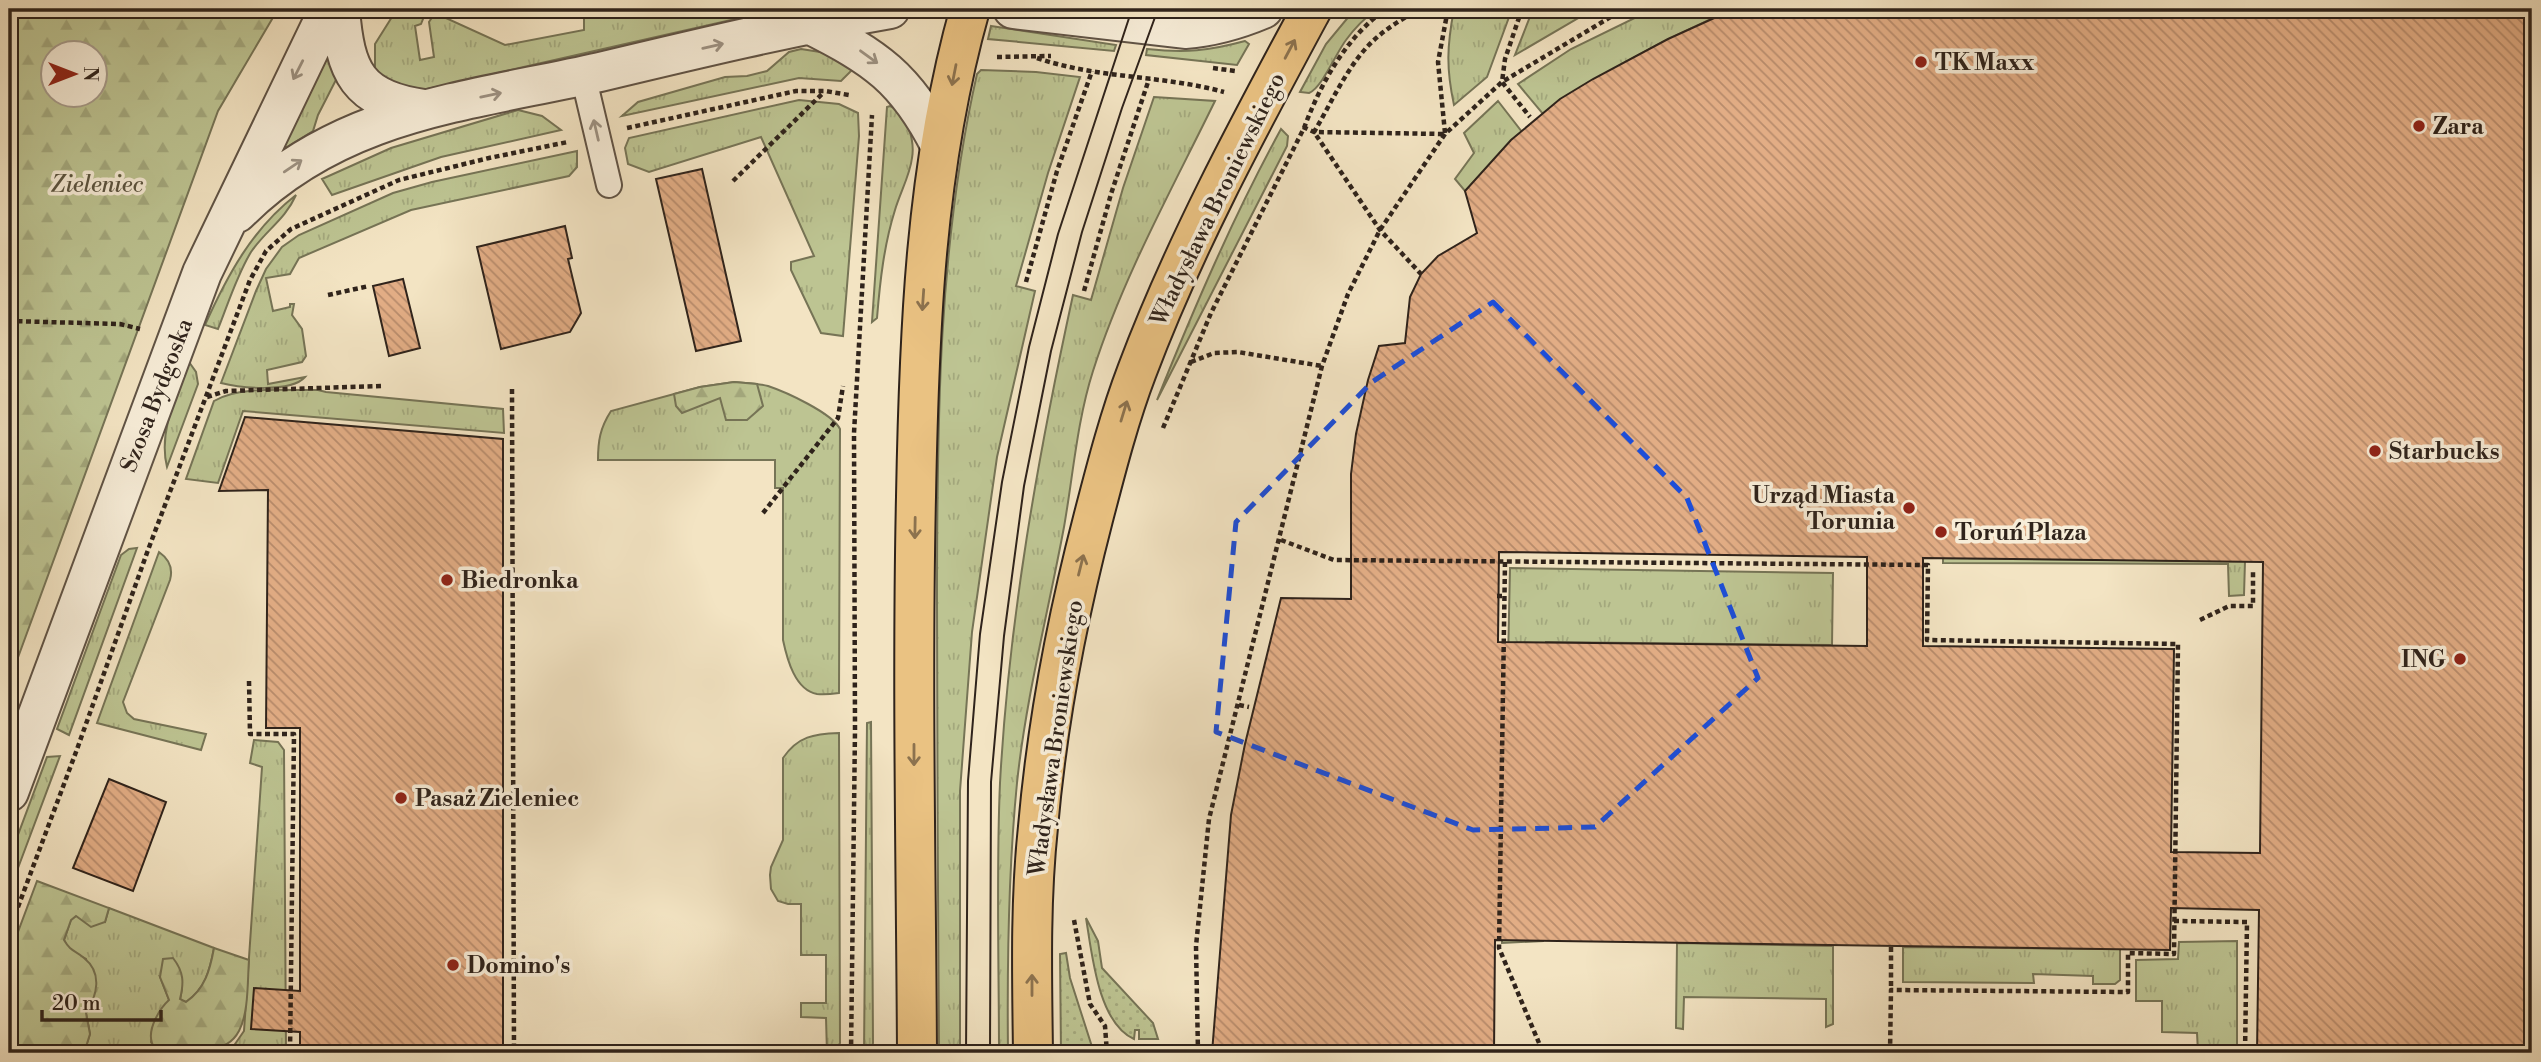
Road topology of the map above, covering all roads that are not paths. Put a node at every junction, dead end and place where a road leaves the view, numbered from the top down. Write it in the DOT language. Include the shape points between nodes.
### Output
graph roads {
  1 [pos="329,9"];
  2 [pos="340,9"];
  3 [pos="890,9"];
  4 [pos="970,9"];
  5 [pos="1013,9"];
  6 [pos="1128,9"];
  7 [pos="1263,9"];
  8 [pos="1312,9"];
  9 [pos="809,24"];
  10 [pos="1185,29"];
  11 [pos="583,75"];
  12 [pos="424,109"];
  13 [pos="940,145"];
  14 [pos="609,185"];
  15 [pos="224,228"];
  16 [pos="9,792"];
  17 [pos="916,1053"];
  18 [pos="1032,1053"];
  1 -- 15 [label="street, Szosa Bydgoska, one-way"];
  2 -- 12 [label="street" via="344,48 355,74 371,93"];
  3 -- 9 [label="street"];
  4 -- 13 [label="main road, one-way"];
  5 -- 10 [label="street"];
  6 -- 10 [label="street"];
  7 -- 10 [label="street" via="1211,27"];
  18 -- 8 [label="main road, Władysława Broniewskiego, one-way" via="1038,826 1058,684 1104,476 1136,372 1185,257"];
  11 -- 9 [label="street, one-way"];
  9 -- 13 [label="street, one-way" via="863,51 885,69 925,116"];
  12 -- 11 [label="street, one-way"];
  14 -- 11 [label="lane, one-way"];
  15 -- 12 [label="street, one-way" via="289,168 353,133"];
  13 -- 17 [label="main road, one-way" via="928,234 918,390"];
  15 -- 16 [label="street, Szosa Bydgoska" via="171,353"];
}
